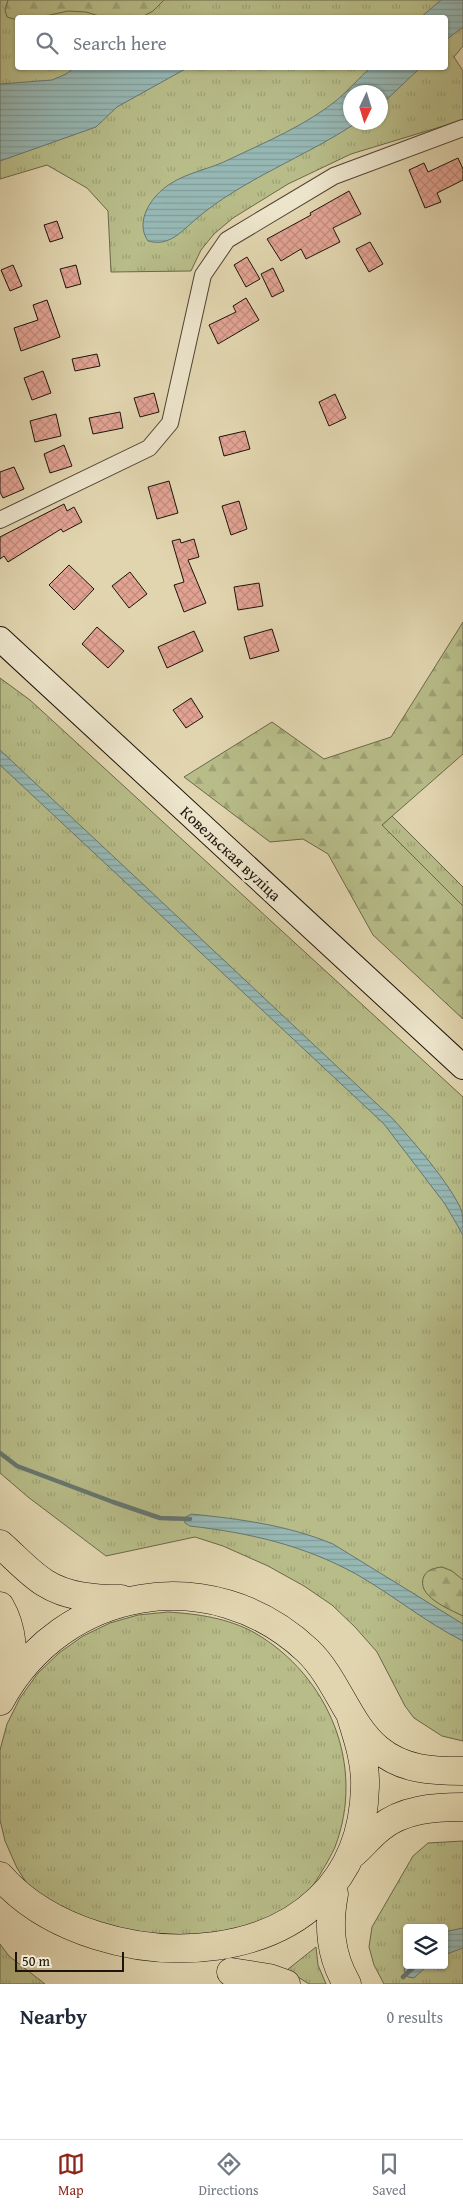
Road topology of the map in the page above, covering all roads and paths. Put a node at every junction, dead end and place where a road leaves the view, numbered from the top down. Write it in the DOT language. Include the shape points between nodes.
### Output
graph roads {
  1 [pos="463,128"];
  2 [pos="0,520"];
  3 [pos="0,639"];
  4 [pos="463,1067"];
  5 [pos="0,1544"];
  6 [pos="132,1600"];
  7 [pos="0,1606"];
  8 [pos="5,1691"];
  9 [pos="351,1717"];
  10 [pos="463,1771"];
  11 [pos="463,1807"];
  12 [pos="354,1854"];
  13 [pos="0,1876"];
  14 [pos="334,1894"];
  15 [pos="64,1948"];
  16 [pos="286,1984"];
  17 [pos="347,1984"];
  1 -- 2 [label="street" via="334,176 227,240 203,276 170,423 149,448"];
  3 -- 4 [label="main road, Ковельская вуліца"];
  5 -- 6 [label="highway" via="43,1582 57,1590 100,1599"];
  6 -- 8 [label="highway" via="96,1610 64,1628 35,1652"];
  6 -- 9 [label="highway" via="170,1596 207,1599 243,1609 278,1627 308,1652 333,1682"];
  7 -- 8 [label="highway" via="11,1631 13,1656"];
  9 -- 10 [label="highway" via="376,1748 395,1761 414,1768"];
  9 -- 12 [label="highway" via="361,1750 365,1785 363,1820"];
  11 -- 12 [label="highway" via="409,1812 381,1827"];
  12 -- 14 [label="highway"];
  13 -- 15 [label="highway" via="11,1896 38,1928"];
  14 -- 16 [label="highway" via="314,1920 290,1942 262,1960 219,1975 269,1978"];
  14 -- 17 [label="highway" via="330,1936 334,1957"];
}
